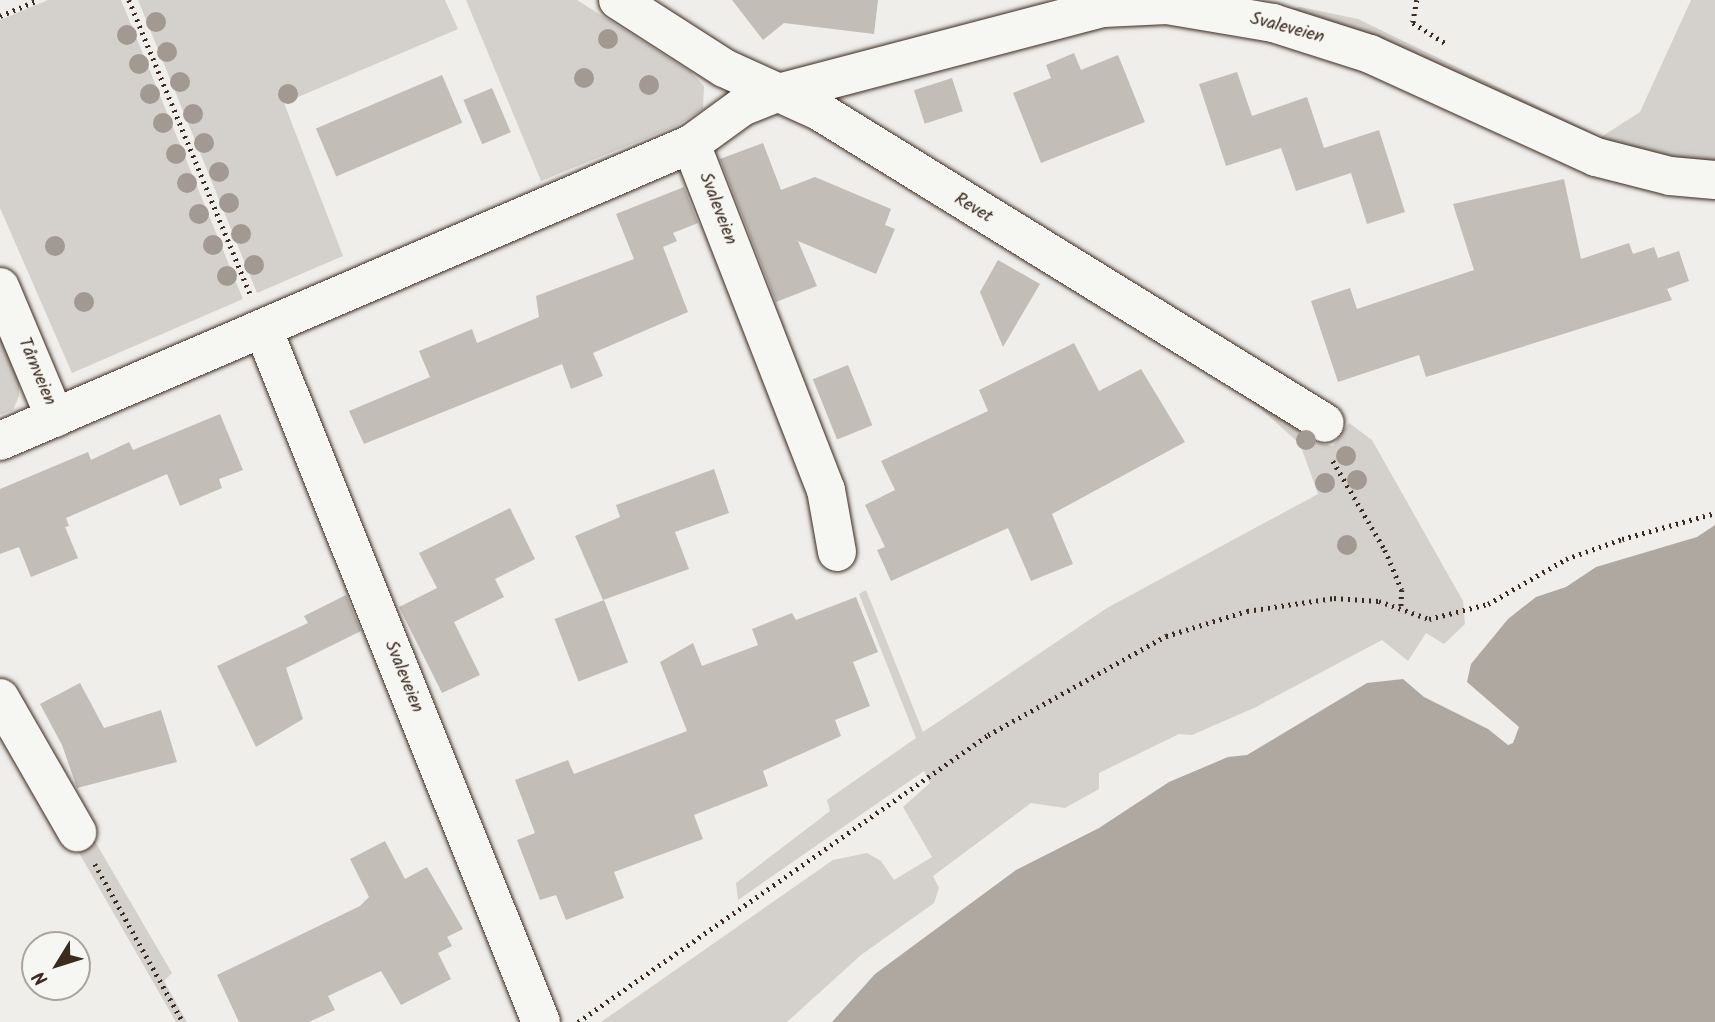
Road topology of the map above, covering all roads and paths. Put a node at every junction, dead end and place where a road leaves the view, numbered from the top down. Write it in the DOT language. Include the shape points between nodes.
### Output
graph roads {
  1 [pos="38,0"];
  2 [pos="129,0"];
  3 [pos="618,0"];
  4 [pos="1417,0"];
  5 [pos="0,16"];
  6 [pos="1452,47"];
  7 [pos="775,94"];
  8 [pos="691,144"];
  9 [pos="1715,180"];
  10 [pos="0,287"];
  11 [pos="264,331"];
  12 [pos="55,418"];
  13 [pos="1325,423"];
  14 [pos="0,441"];
  15 [pos="1715,513"];
  16 [pos="837,552"];
  17 [pos="1401,610"];
  18 [pos="0,698"];
  19 [pos="77,832"];
  20 [pos="183,1022"];
  21 [pos="541,1022"];
  22 [pos="577,1022"];
  1 -- 5 [label="path"];
  2 -- 11 [label="path"];
  3 -- 7 [label="street, Revet" via="724,68"];
  4 -- 6 [label="path" via="1413,23"];
  7 -- 8 [label="street, Svaleveien" via="742,107"];
  7 -- 9 [label="street, Svaleveien" via="1054,19 1136,3 1167,5 1273,23 1370,54 1596,157 1670,176"];
  7 -- 13 [label="street, Revet" via="819,111"];
  8 -- 11 [label="street, Svaleveien"];
  8 -- 16 [label="street, Svaleveien" via="826,489"];
  10 -- 12 [label="street, Tårnveien"];
  11 -- 12 [label="street, Svaleveien"];
  11 -- 21 [label="street, Svaleveien"];
  12 -- 14 [label="street, Svaleveien"];
  13 -- 17 [label="path" via="1327,449 1402,590"];
  15 -- 17 [label="path" via="1566,559 1488,604 1429,619"];
  17 -- 22 [label="path" via="1356,597 1321,600 1247,611 1176,632 988,735"];
  18 -- 19 [label="street"];
  19 -- 20 [label="path"];
}
